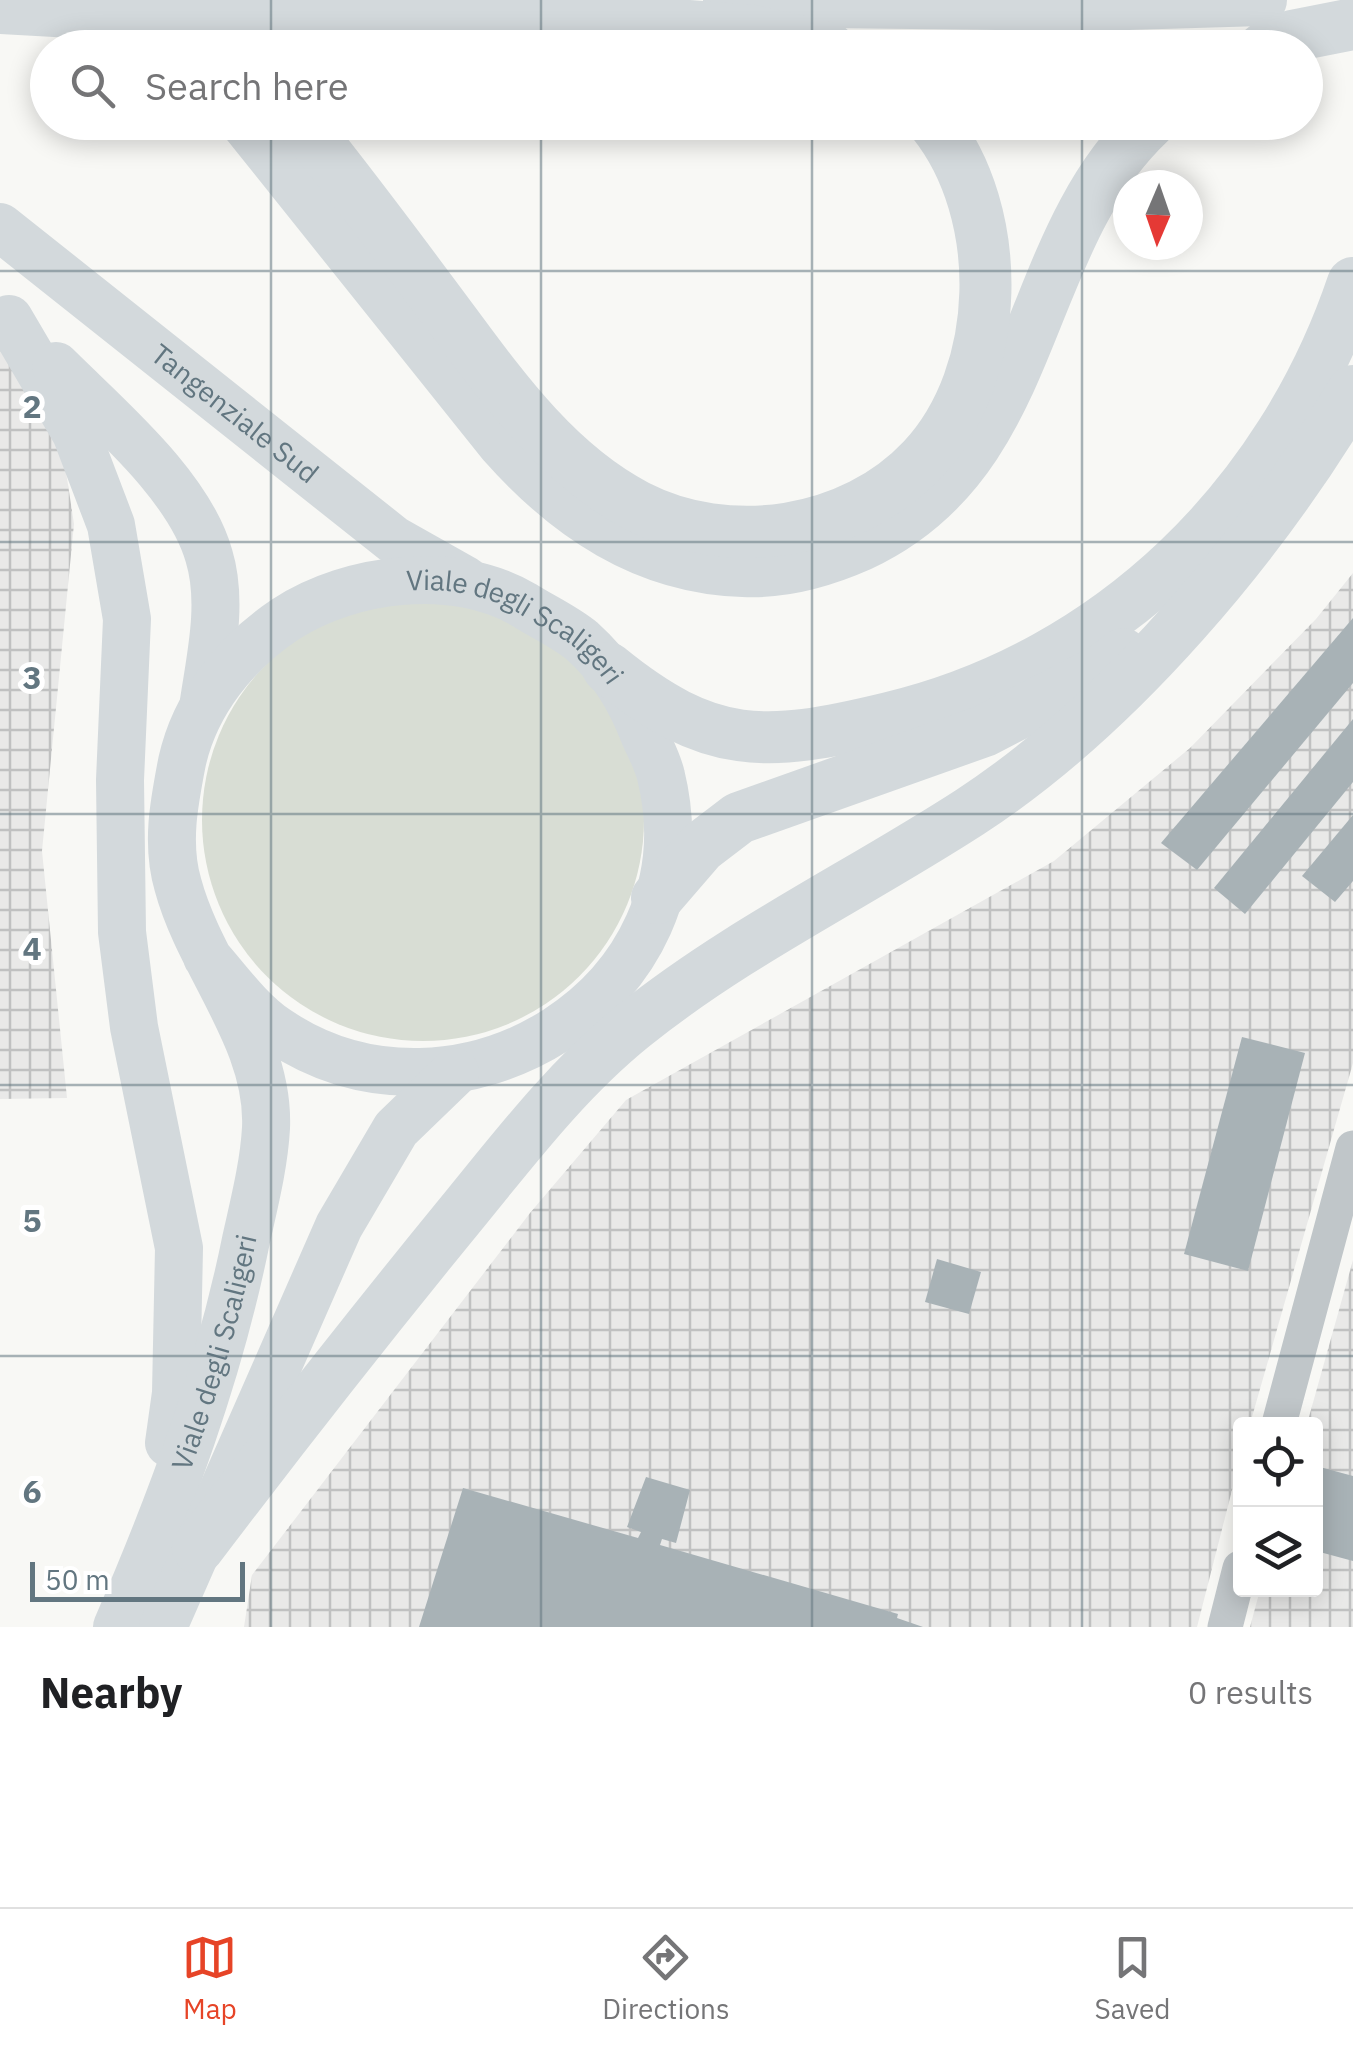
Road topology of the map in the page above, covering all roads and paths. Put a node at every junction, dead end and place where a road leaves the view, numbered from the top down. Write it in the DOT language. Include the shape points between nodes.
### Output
graph roads {
  1 [pos="147,0"];
  2 [pos="201,0"];
  3 [pos="612,0"];
  4 [pos="1261,0"];
  5 [pos="0,8"];
  6 [pos="1353,24"];
  7 [pos="171,30"];
  8 [pos="225,30"];
  9 [pos="741,30"];
  10 [pos="1322,30"];
  11 [pos="943,140"];
  12 [pos="1136,140"];
  13 [pos="291,144"];
  14 [pos="0,226"];
  15 [pos="1353,283"];
  16 [pos="5,314"];
  17 [pos="1353,392"];
  18 [pos="1232,563"];
  19 [pos="476,586"];
  20 [pos="608,668"];
  21 [pos="203,704"];
  22 [pos="656,898"];
  23 [pos="207,956"];
  24 [pos="455,1072"];
  25 [pos="1353,1148"];
  26 [pos="1281,1417"];
  27 [pos="177,1543"];
  28 [pos="1233,1596"];
  29 [pos="117,1627"];
  30 [pos="163,1627"];
  31 [pos="1225,1627"];
  1 -- 7 [label="highway"];
  2 -- 8 [label="highway"];
  3 -- 4 [label="highway"];
  5 -- 9 [label="highway" via="270,23"];
  6 -- 10 [label="highway"];
  11 -- 13 [label="highway" via="968,184 984,258 978,340 958,408 922,460 862,504 826,520 756,533 676,522 638,506 566,455 484,362 344,176"];
  12 -- 13 [label="highway" via="1091,198 1006,397 953,476 926,504 873,539 825,559 754,572 642,550 550,492 503,443"];
  14 -- 19 [label="highway, Tangenziale Sud" via="394,540"];
  15 -- 20 [label="highway" via="1324,357 1262,468 1172,567 1058,652 914,712 772,740 738,737 671,714"];
  16 -- 21 [label="highway" via="187,505 210,557 215,627"];
  16 -- 27 [label="highway" via="76,433 110,525 127,619 122,932 134,1028 179,1248"];
  17 -- 18 [label="highway" via="1307,466"];
  18 -- 22 [label="highway" via="1102,671 984,731 740,818 701,846"];
  18 -- 27 [label="highway" via="1136,672 1022,775 712,971 591,1062"];
  19 -- 20 [label="highway, Viale degli Scaligeri" via="512,598 579,639"];
  19 -- 21 [label="highway, Viale degli Scaligeri" via="401,580 338,593 266,632"];
  20 -- 22 [label="highway, Viale degli Scaligeri" via="628,695 662,778 666,847"];
  21 -- 23 [label="highway, Viale degli Scaligeri" via="188,736 170,818 177,883"];
  22 -- 24 [label="highway, Viale degli Scaligeri" via="608,988 576,1018 502,1060"];
  23 -- 24 [label="highway, Viale degli Scaligeri" via="255,1014 308,1049 354,1066"];
  23 -- 27 [label="highway, Viale degli Scaligeri" via="257,1062 266,1125"];
  24 -- 27 [label="highway, Viale degli Scaligeri" via="396,1129 338,1226"];
  25 -- 26 [label="street"];
  27 -- 29 [label="highway, Viale degli Scaligeri"];
  27 -- 30 [label="highway, Viale degli Scaligeri"];
  28 -- 31 [label="street"];
}
